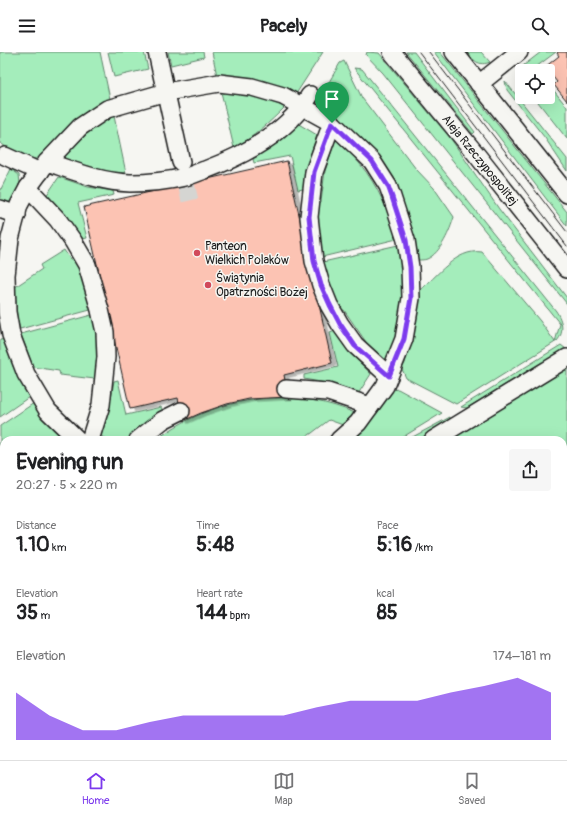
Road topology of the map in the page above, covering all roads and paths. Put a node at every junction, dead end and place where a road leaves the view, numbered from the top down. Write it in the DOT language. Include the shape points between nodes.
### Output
graph roads {
  1 [pos="157,52"];
  2 [pos="392,52"];
  3 [pos="454,52"];
  4 [pos="520,52"];
  5 [pos="479,84"];
  6 [pos="166,92"];
  7 [pos="306,101"];
  8 [pos="332,123"];
  9 [pos="5,156"];
  10 [pos="44,167"];
  11 [pos="184,173"];
  12 [pos="28,188"];
  13 [pos="567,194"];
  14 [pos="0,209"];
  15 [pos="16,215"];
  16 [pos="4,256"];
  17 [pos="567,269"];
  18 [pos="567,358"];
  19 [pos="389,376"];
  20 [pos="286,389"];
  21 [pos="370,406"];
  22 [pos="181,411"];
  23 [pos="74,436"];
  24 [pos="91,436"];
  25 [pos="143,436"];
  26 [pos="343,436"];
  27 [pos="440,436"];
  1 -- 6 [label="street"];
  2 -- 17 [label="street, Aleja Rzeczypospolitej"];
  3 -- 5 [label="street"];
  4 -- 5 [label="street"];
  5 -- 13 [label="street"];
  6 -- 7 [label="street" via="219,83 252,87"];
  6 -- 10 [label="street" via="107,109 80,127"];
  6 -- 11 [label="street"];
  7 -- 8 [label="street"];
  7 -- 11 [label="street" via="289,122 236,158"];
  8 -- 19 [label="street" via="372,161 388,186 406,240 411,298 404,339"];
  8 -- 19 [label="street" via="314,172 309,217 314,261 321,285 340,324 355,346"];
  9 -- 10 [label="street"];
  10 -- 11 [label="street" via="130,183"];
  10 -- 12 [label="street"];
  12 -- 15 [label="street"];
  12 -- 24 [label="street" via="58,220 73,241 87,265 100,310 105,332 106,357 101,405"];
  14 -- 15 [label="street"];
  15 -- 16 [label="street"];
  16 -- 23 [label="street" via="7,312 17,353 31,384 48,412"];
  18 -- 27 [label="street"];
  19 -- 21 [label="street"];
  20 -- 21 [label="street" via="328,392"];
  21 -- 26 [label="street" via="358,423"];
  22 -- 25 [label="street" via="162,420"];
}
